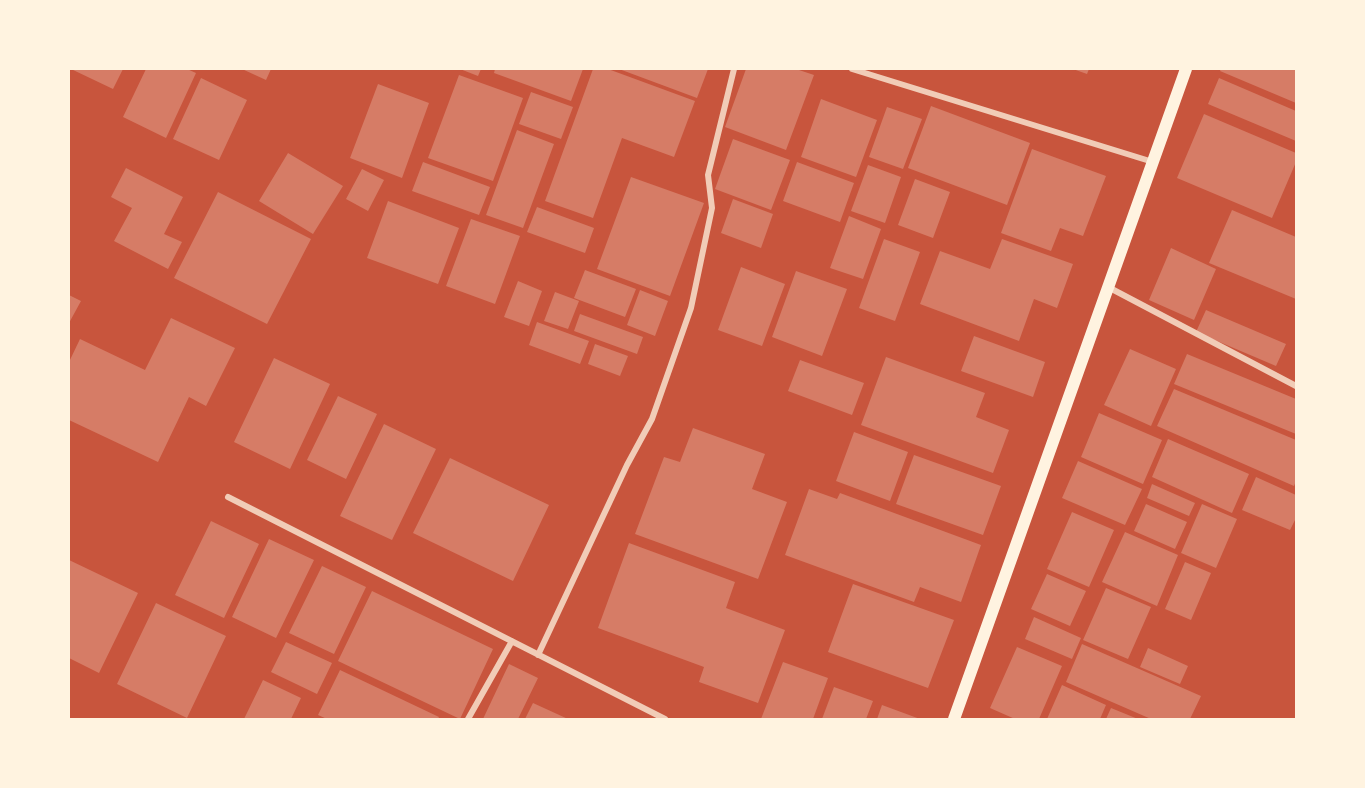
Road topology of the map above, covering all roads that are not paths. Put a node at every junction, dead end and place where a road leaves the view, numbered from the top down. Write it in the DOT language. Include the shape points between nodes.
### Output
graph roads {
  1 [pos="734,69"];
  2 [pos="852,69"];
  3 [pos="1186,69"];
  4 [pos="1153,162"];
  5 [pos="1108,287"];
  6 [pos="1296,386"];
  7 [pos="228,497"];
  8 [pos="512,641"];
  9 [pos="538,655"];
  10 [pos="468,719"];
  11 [pos="665,719"];
  12 [pos="954,719"];
  1 -- 9 [label="street" via="708,176 712,208 691,308 652,419"];
  2 -- 4 [label="street"];
  3 -- 4 [label="main road"];
  4 -- 5 [label="main road"];
  5 -- 6 [label="street"];
  5 -- 12 [label="main road"];
  7 -- 8 [label="street"];
  8 -- 9 [label="street"];
  8 -- 10 [label="street"];
  9 -- 11 [label="street"];
}
